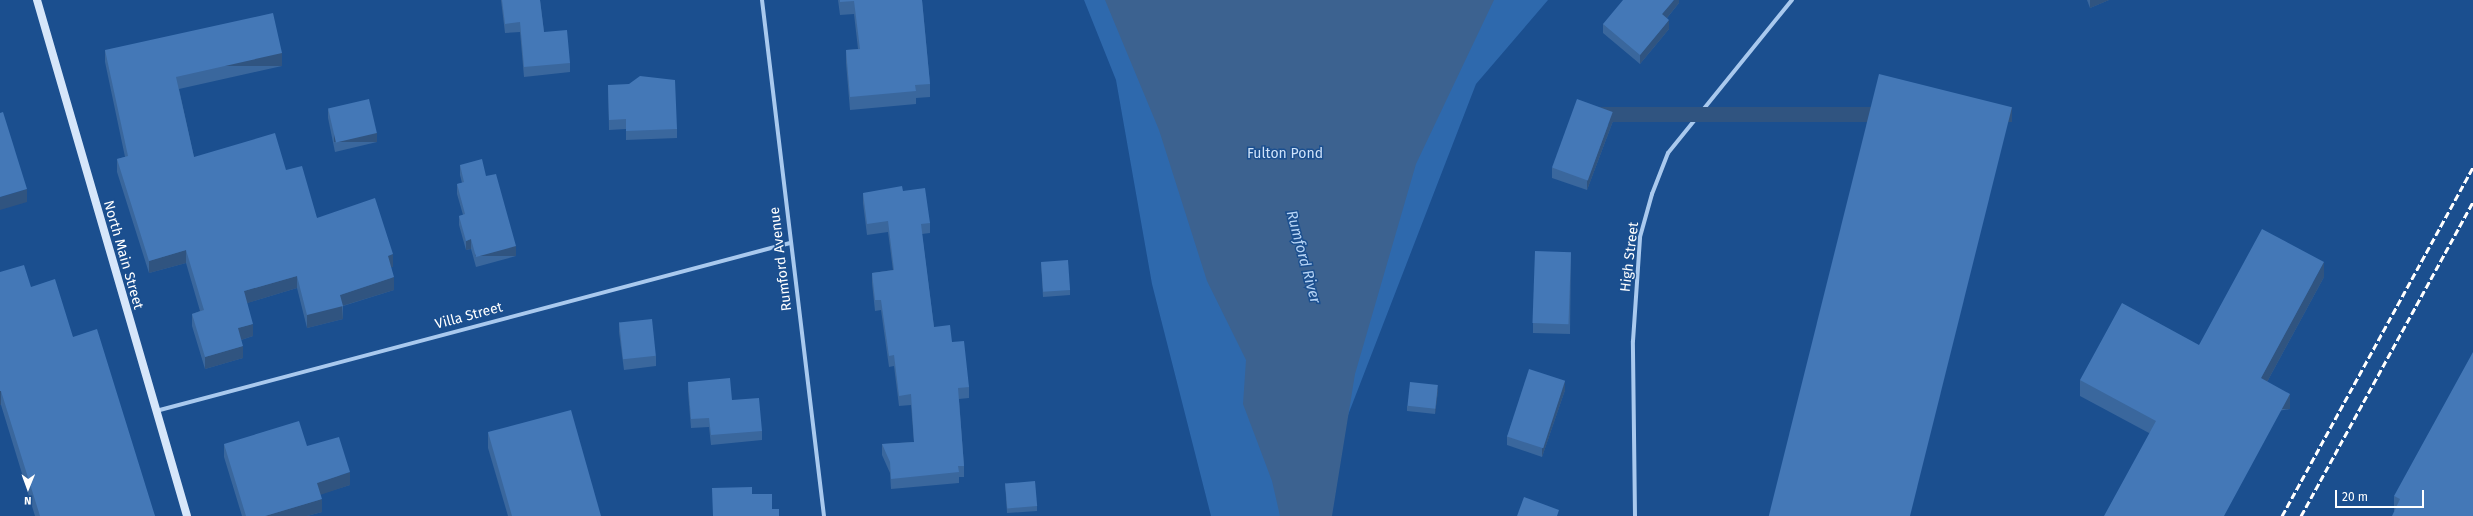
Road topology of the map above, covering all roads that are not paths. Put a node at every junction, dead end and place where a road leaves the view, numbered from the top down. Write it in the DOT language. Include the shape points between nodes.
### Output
graph roads {
  1 [pos="37,0"];
  2 [pos="762,0"];
  3 [pos="1792,0"];
  4 [pos="790,243"];
  5 [pos="154,412"];
  6 [pos="187,516"];
  7 [pos="824,516"];
  8 [pos="1635,516"];
  1 -- 5 [label="main road, North Main Street"];
  2 -- 4 [label="street, Rumford Avenue"];
  3 -- 8 [label="street, High Street" via="1668,154 1652,194 1640,237 1633,333"];
  4 -- 5 [label="street, Villa Street"];
  4 -- 7 [label="street, Rumford Avenue"];
  5 -- 6 [label="main road, North Main Street"];
}
